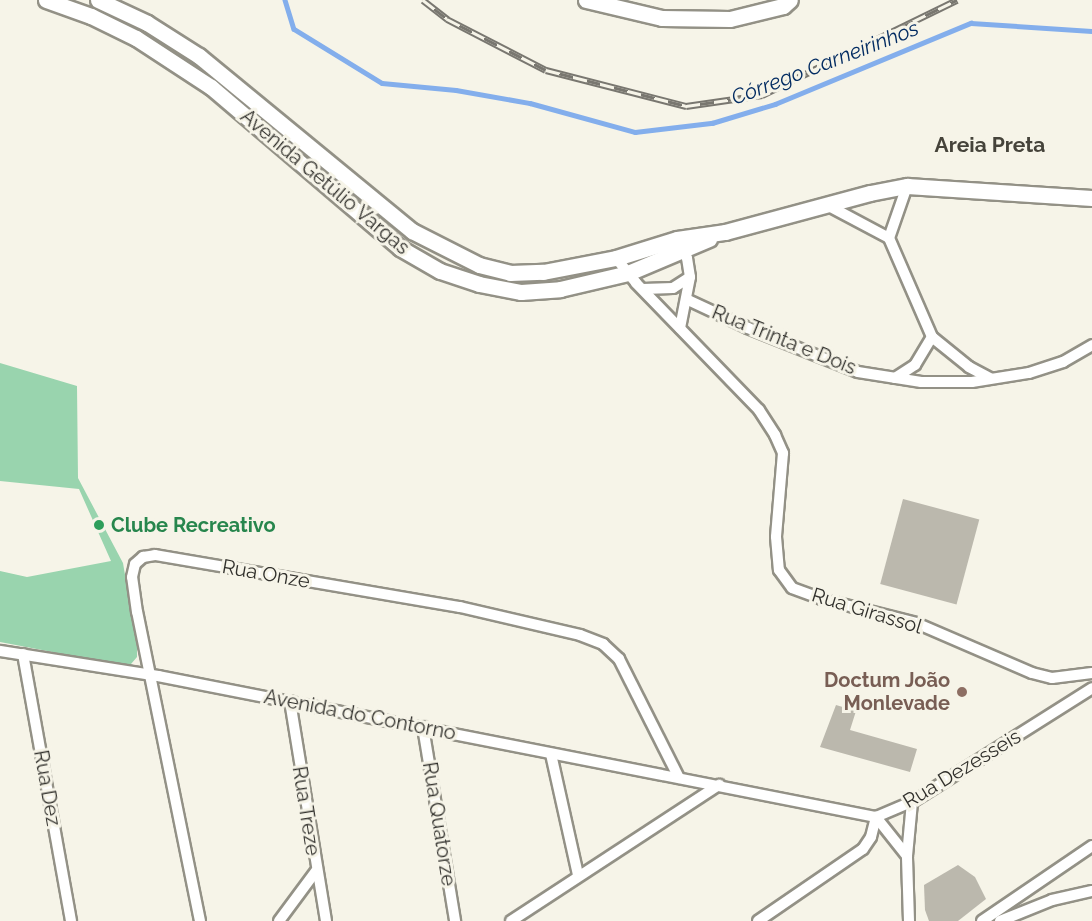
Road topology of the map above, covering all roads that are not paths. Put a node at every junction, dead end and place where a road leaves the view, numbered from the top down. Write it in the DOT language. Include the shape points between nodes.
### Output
graph roads {
  1 [pos="46,0"];
  2 [pos="98,0"];
  3 [pos="586,0"];
  4 [pos="790,0"];
  5 [pos="907,186"];
  6 [pos="369,197"];
  7 [pos="1092,198"];
  8 [pos="827,205"];
  9 [pos="357,211"];
  10 [pos="889,238"];
  11 [pos="680,245"];
  12 [pos="616,258"];
  13 [pos="628,273"];
  14 [pos="690,278"];
  15 [pos="643,289"];
  16 [pos="688,300"];
  17 [pos="680,328"];
  18 [pos="932,337"];
  19 [pos="1092,345"];
  20 [pos="895,378"];
  21 [pos="990,378"];
  22 [pos="0,651"];
  23 [pos="23,654"];
  24 [pos="1092,673"];
  25 [pos="148,674"];
  26 [pos="1092,688"];
  27 [pos="290,702"];
  28 [pos="423,727"];
  29 [pos="551,754"];
  30 [pos="680,777"];
  31 [pos="719,785"];
  32 [pos="912,802"];
  33 [pos="876,817"];
  34 [pos="1092,846"];
  35 [pos="907,856"];
  36 [pos="316,871"];
  37 [pos="578,875"];
  38 [pos="1092,891"];
  39 [pos="71,921"];
  40 [pos="200,921"];
  41 [pos="279,921"];
  42 [pos="326,921"];
  43 [pos="454,921"];
  44 [pos="511,921"];
  45 [pos="758,921"];
  46 [pos="909,921"];
  47 [pos="982,921"];
  48 [pos="1000,921"];
  1 -- 9 [label="main road, Avenida Getúlio Vargas" via="136,38 211,87"];
  2 -- 6 [label="main road, Avenida Getúlio Vargas" via="147,23 199,56"];
  3 -- 4 [label="main road" via="662,18 730,19 783,6"];
  5 -- 7 [label="main road, Avenida Getúlio Vargas"];
  5 -- 8 [label="main road, Avenida Getúlio Vargas"];
  5 -- 10 [label="street"];
  6 -- 9 [label="main road"];
  6 -- 12 [label="main road, Avenida Getúlio Vargas" via="412,231 479,265 510,273 543,272"];
  8 -- 10 [label="street"];
  8 -- 11 [label="main road, Avenida Getúlio Vargas"];
  9 -- 13 [label="main road, Avenida Getúlio Vargas" via="400,248 440,271 479,284 521,292 561,289"];
  10 -- 18 [label="street"];
  11 -- 12 [label="main road, Avenida Getúlio Vargas"];
  11 -- 13 [label="main road, Avenida Getúlio Vargas"];
  11 -- 14 [label="street"];
  12 -- 13 [label="street, Rua Girassol"];
  13 -- 15 [label="street, Rua Girassol"];
  14 -- 15 [label="street" via="673,288"];
  14 -- 16 [label="street"];
  15 -- 17 [label="street, Rua Girassol"];
  16 -- 17 [label="street"];
  16 -- 20 [label="street, Rua Trinta e Dois" via="858,372"];
  17 -- 24 [label="street, Rua Girassol" via="759,410 776,435 783,453 776,537 779,570 792,588 916,623 1032,673 1052,678"];
  18 -- 20 [label="street" via="915,366"];
  18 -- 21 [label="street" via="969,367"];
  19 -- 21 [label="street, Rua Trinta e Dois" via="1063,362 1029,373"];
  20 -- 21 [label="street, Rua Trinta e Dois" via="921,382"];
  22 -- 23 [label="street, Avenida do Contorno"];
  23 -- 25 [label="street, Avenida do Contorno"];
  23 -- 39 [label="street, Rua Dez"];
  25 -- 27 [label="street, Avenida do Contorno"];
  25 -- 30 [label="street, Rua Onze" via="132,577 135,564 143,557 154,555 460,607 603,644 619,659"];
  25 -- 40 [label="street, Rua Onze"];
  26 -- 32 [label="street, Rua Dezesseis"];
  27 -- 28 [label="street, Avenida do Contorno"];
  27 -- 36 [label="street, Rua Treze"];
  28 -- 29 [label="street, Avenida do Contorno"];
  28 -- 43 [label="street, Rua Quatorze"];
  29 -- 30 [label="street, Avenida do Contorno"];
  29 -- 37 [label="street"];
  30 -- 31 [label="street, Avenida do Contorno"];
  31 -- 33 [label="street, Avenida do Contorno"];
  31 -- 37 [label="street"];
  32 -- 33 [label="street, Rua Dezesseis"];
  32 -- 35 [label="street"];
  33 -- 35 [label="street"];
  33 -- 45 [label="street" via="863,849"];
  34 -- 47 [label="street"];
  35 -- 46 [label="street"];
  36 -- 41 [label="street"];
  36 -- 42 [label="street, Rua Treze"];
  37 -- 44 [label="street"];
  38 -- 48 [label="street" via="1052,900"];
}
